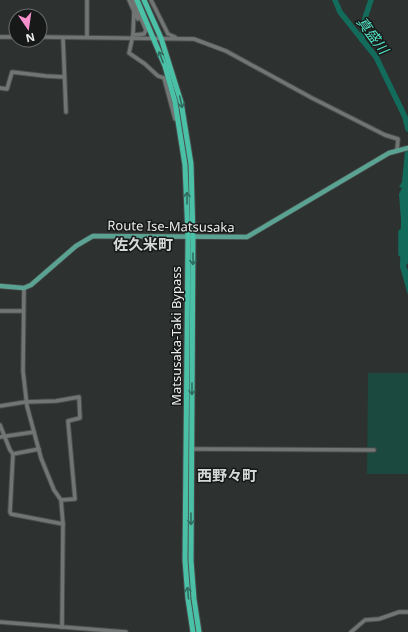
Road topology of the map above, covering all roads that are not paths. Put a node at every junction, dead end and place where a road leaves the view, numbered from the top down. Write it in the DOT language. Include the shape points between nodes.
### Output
graph roads {
  1 [pos="87,0"];
  2 [pos="129,0"];
  3 [pos="133,0"];
  4 [pos="137,0"];
  5 [pos="144,0"];
  6 [pos="151,0"];
  7 [pos="134,11"];
  8 [pos="144,33"];
  9 [pos="48,37"];
  10 [pos="87,37"];
  11 [pos="133,37"];
  12 [pos="63,38"];
  13 [pos="154,38"];
  14 [pos="161,38"];
  15 [pos="178,38"];
  16 [pos="64,76"];
  17 [pos="0,88"];
  18 [pos="66,112"];
  19 [pos="408,148"];
  20 [pos="399,150"];
  21 [pos="186,172"];
  22 [pos="190,237"];
  23 [pos="0,286"];
  24 [pos="24,288"];
  25 [pos="0,311"];
  26 [pos="23,311"];
  27 [pos="27,402"];
  28 [pos="0,406"];
  29 [pos="0,425"];
  30 [pos="34,432"];
  31 [pos="17,435"];
  32 [pos="0,437"];
  33 [pos="6,437"];
  34 [pos="18,440"];
  35 [pos="39,449"];
  36 [pos="189,449"];
  37 [pos="374,450"];
  38 [pos="13,454"];
  39 [pos="61,500"];
  40 [pos="63,524"];
  41 [pos="408,612"];
  42 [pos="0,622"];
  43 [pos="62,626"];
  44 [pos="126,632"];
  45 [pos="193,632"];
  46 [pos="200,632"];
  47 [pos="351,632"];
  1 -- 10 [label="street"];
  2 -- 7 [label="street"];
  3 -- 8 [label="street" via="146,30"];
  4 -- 13 [label="highway, Matsusaka-Taki Bypass"];
  5 -- 14 [label="highway, Matsusaka-Taki Bypass"];
  6 -- 15 [label="street" via="168,34"];
  7 -- 8 [label="street"];
  7 -- 11 [label="street"];
  8 -- 11 [label="street"];
  9 -- 12 [label="street"];
  10 -- 11 [label="street"];
  10 -- 12 [label="street"];
  11 -- 13 [label="street"];
  11 -- 21 [label="street" via="130,55 164,78"];
  12 -- 16 [label="street"];
  13 -- 14 [label="street"];
  21 -- 13 [label="highway, Matsusaka-Taki Bypass, one-way" via="175,102"];
  14 -- 15 [label="street"];
  14 -- 22 [label="highway, Matsusaka-Taki Bypass, one-way" via="181,102 188,140 193,190"];
  15 -- 20 [label="street" via="194,39 226,51 312,98 398,139"];
  16 -- 17 [label="street" via="12,72 7,89"];
  16 -- 18 [label="street"];
  19 -- 20 [label="main road, Route Ise-Matsusaka"];
  20 -- 22 [label="main road, Route Ise-Matsusaka" via="389,153 250,236 236,239"];
  22 -- 21 [label="highway, Matsusaka-Taki Bypass, one-way"];
  22 -- 24 [label="main road, Route Ise-Matsusaka" via="93,236 76,246 31,285"];
  22 -- 36 [label="highway, Matsusaka-Taki Bypass"];
  23 -- 24 [label="main road"];
  24 -- 26 [label="street"];
  25 -- 26 [label="street"];
  26 -- 27 [label="street" via="23,372"];
  27 -- 28 [label="street"];
  27 -- 30 [label="street"];
  27 -- 39 [label="street" via="79,397 80,399 80,418 68,421 75,499"];
  29 -- 33 [label="street"];
  30 -- 31 [label="street"];
  30 -- 35 [label="street"];
  31 -- 33 [label="street"];
  31 -- 34 [label="street"];
  32 -- 33 [label="street"];
  33 -- 38 [label="street"];
  35 -- 38 [label="street"];
  35 -- 39 [label="street" via="54,490"];
  36 -- 37 [label="street"];
  45 -- 36 [label="highway, Matsusaka-Taki Bypass, one-way" via="185,560"];
  36 -- 46 [label="highway, Matsusaka-Taki Bypass, one-way" via="191,561"];
  38 -- 40 [label="street" via="11,514"];
  39 -- 40 [label="street"];
  40 -- 43 [label="street"];
  41 -- 47 [label="street" via="365,620"];
  42 -- 43 [label="street"];
  43 -- 44 [label="street"];
}
